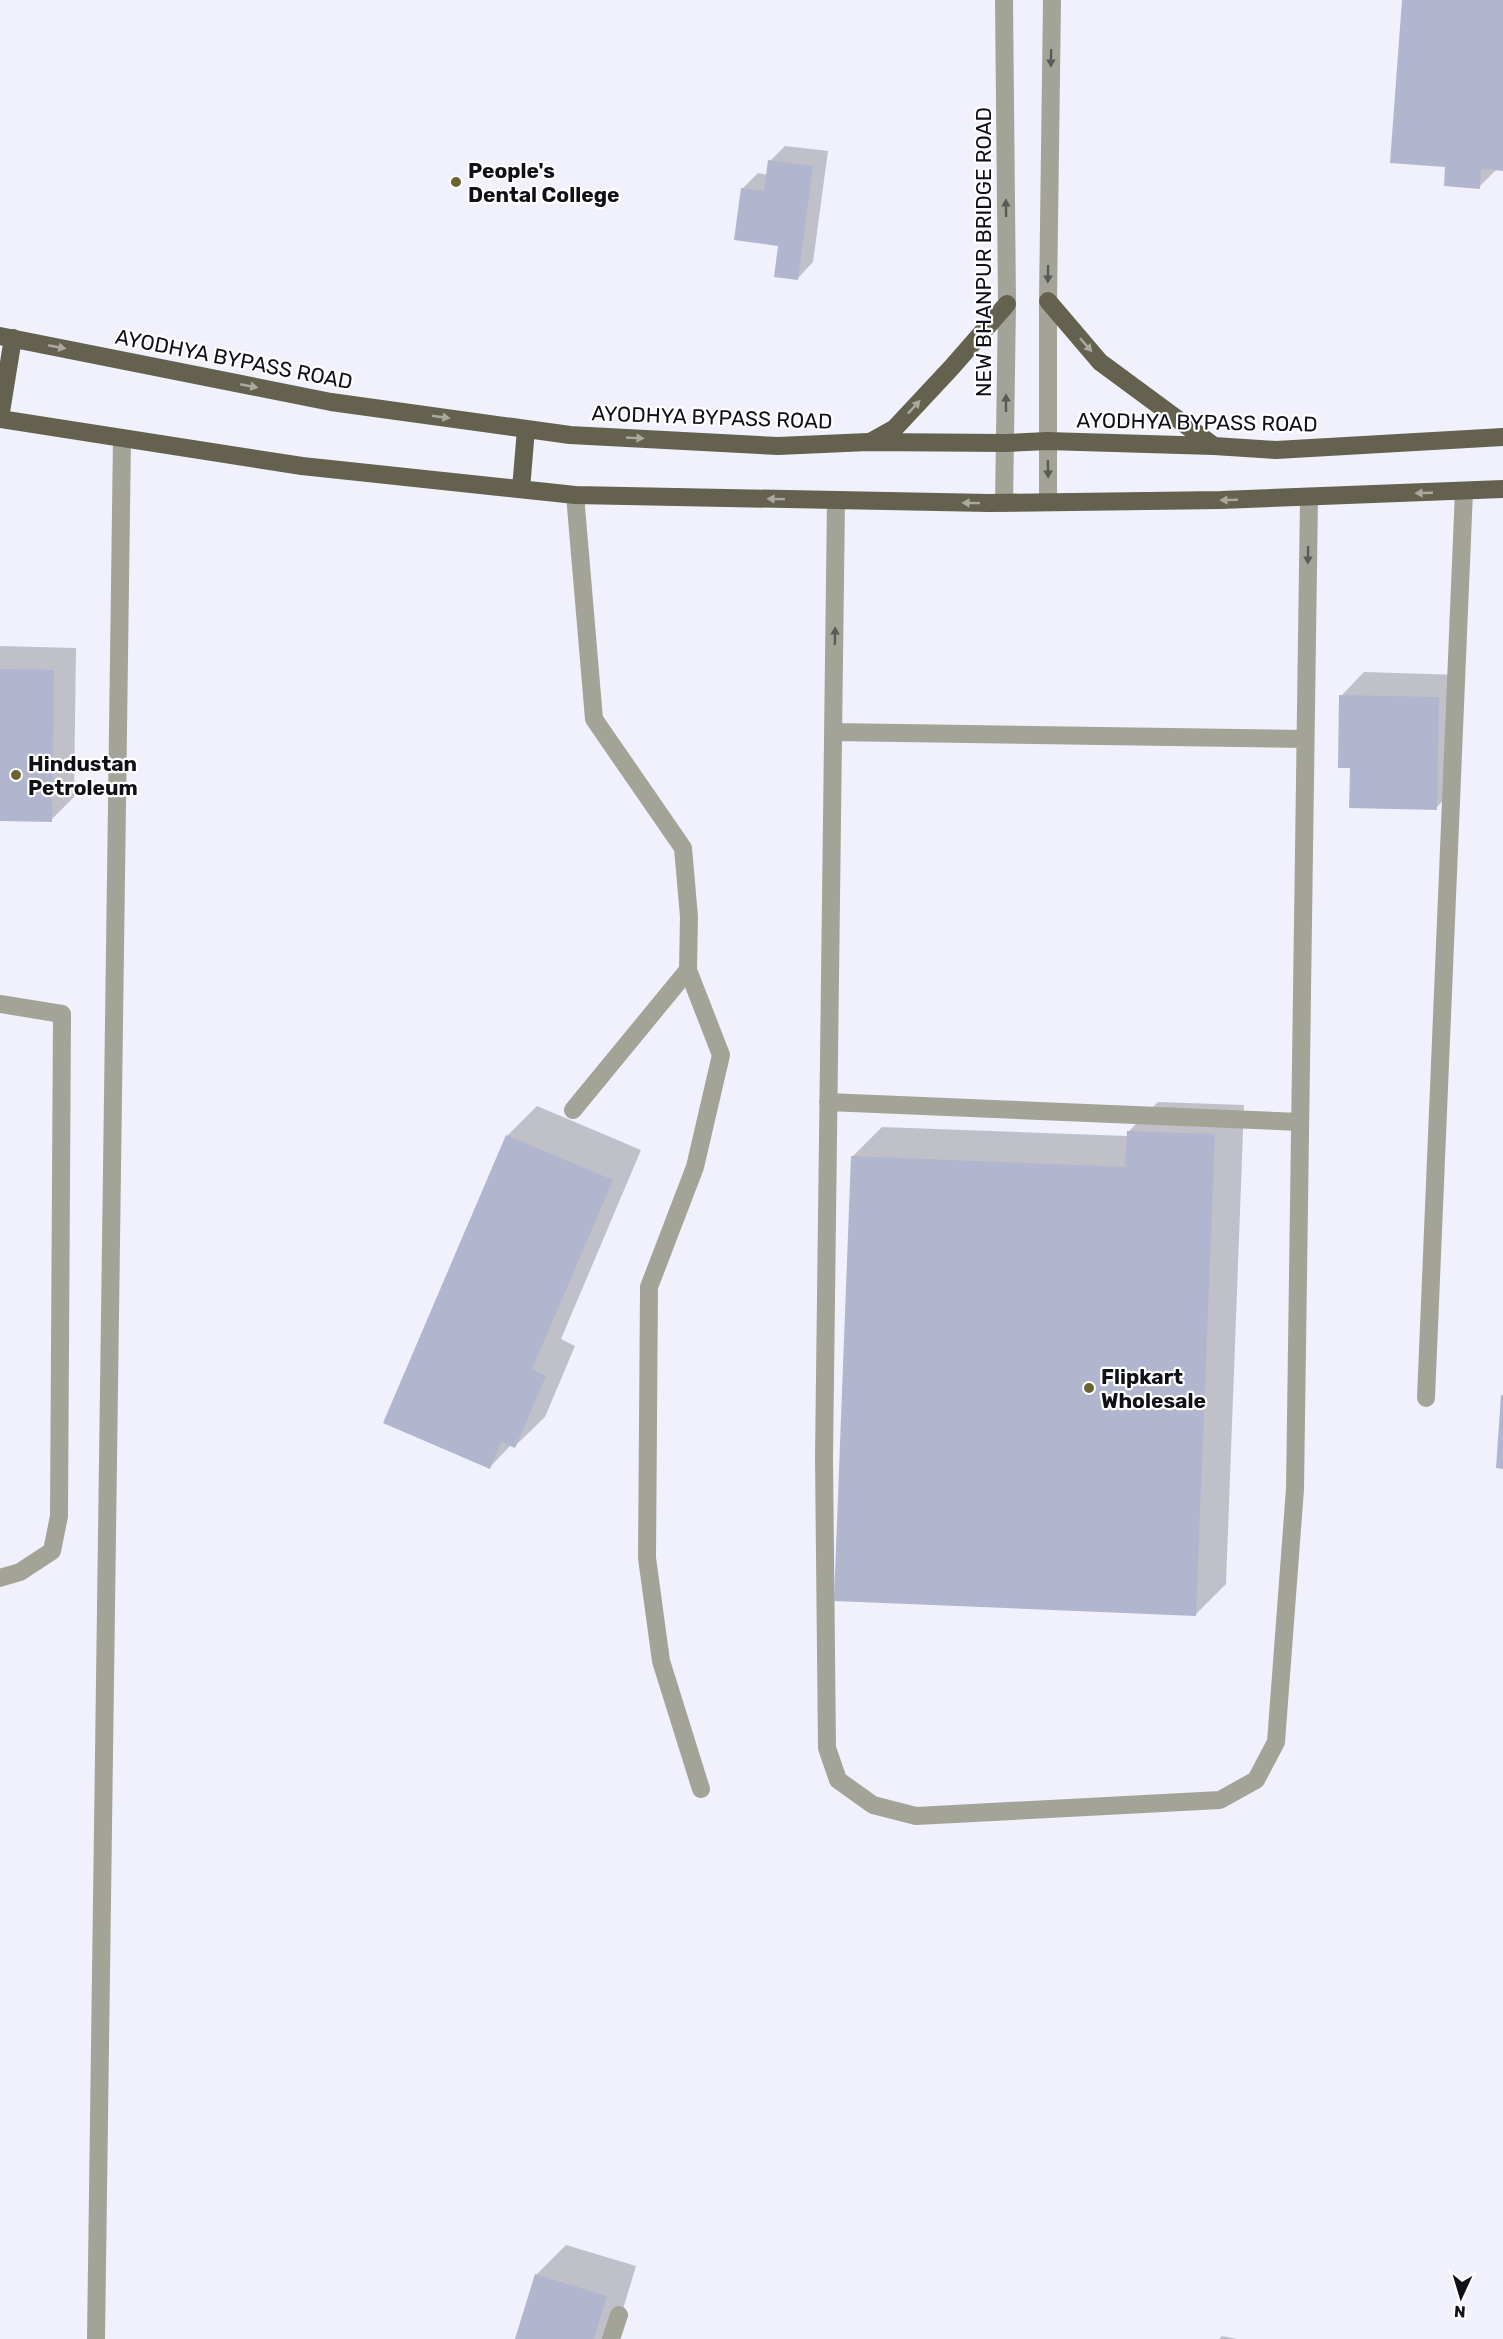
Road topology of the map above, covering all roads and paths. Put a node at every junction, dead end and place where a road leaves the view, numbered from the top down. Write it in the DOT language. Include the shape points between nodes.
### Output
graph roads {
  1 [pos="1004,0"];
  2 [pos="1052,0"];
  3 [pos="1048,301"];
  4 [pos="1006,304"];
  5 [pos="6,337"];
  6 [pos="0,419"];
  7 [pos="526,429"];
  8 [pos="1503,437"];
  9 [pos="122,438"];
  10 [pos="1047,441"];
  11 [pos="868,442"];
  12 [pos="1006,443"];
  13 [pos="1214,446"];
  14 [pos="521,489"];
  15 [pos="1503,489"];
  16 [pos="1464,491"];
  17 [pos="575,495"];
  18 [pos="1309,497"];
  19 [pos="836,500"];
  20 [pos="1048,501"];
  21 [pos="1004,503"];
  22 [pos="833,732"];
  23 [pos="1305,739"];
  24 [pos="688,970"];
  25 [pos="0,1004"];
  26 [pos="828,1102"];
  27 [pos="573,1110"];
  28 [pos="1300,1122"];
  29 [pos="1426,1398"];
  30 [pos="0,1578"];
  31 [pos="700,1789"];
  32 [pos="619,2315"];
  33 [pos="96,2339"];
  34 [pos="611,2339"];
  4 -- 1 [label="street, NEW BHANPUR BRIDGE ROAD, one-way"];
  2 -- 3 [label="street, one-way"];
  3 -- 10 [label="street"];
  3 -- 13 [label="main road, one-way" via="1100,362"];
  11 -- 4 [label="main road, one-way" via="895,428"];
  12 -- 4 [label="street, NEW BHANPUR BRIDGE ROAD, one-way"];
  5 -- 6 [label="main road"];
  5 -- 7 [label="main road, AYODHYA BYPASS ROAD, one-way" via="331,402"];
  6 -- 9 [label="main road"];
  7 -- 11 [label="main road, AYODHYA BYPASS ROAD, one-way" via="570,435 778,446"];
  7 -- 14 [label="main road"];
  8 -- 13 [label="main road, AYODHYA BYPASS ROAD" via="1276,450"];
  9 -- 14 [label="main road" via="302,466"];
  9 -- 33 [label="street"];
  10 -- 12 [label="main road, AYODHYA BYPASS ROAD"];
  10 -- 13 [label="main road, AYODHYA BYPASS ROAD"];
  10 -- 20 [label="street, one-way"];
  11 -- 12 [label="main road, AYODHYA BYPASS ROAD"];
  12 -- 21 [label="street, NEW BHANPUR BRIDGE ROAD"];
  14 -- 17 [label="main road"];
  15 -- 16 [label="main road"];
  16 -- 18 [label="main road, one-way"];
  16 -- 29 [label="street"];
  19 -- 17 [label="main road, one-way"];
  17 -- 24 [label="street" via="594,719 683,848 689,917"];
  18 -- 20 [label="main road, one-way"];
  18 -- 23 [label="street, one-way"];
  21 -- 19 [label="main road, one-way"];
  22 -- 19 [label="street, one-way"];
  20 -- 21 [label="main road"];
  22 -- 23 [label="street"];
  22 -- 26 [label="street"];
  23 -- 28 [label="street"];
  24 -- 27 [label="street"];
  24 -- 31 [label="street" via="721,1055 695,1167 649,1287 647,1558 662,1661"];
  25 -- 30 [label="street" via="62,1014 59,1516 52,1551 20,1572"];
  26 -- 28 [label="street"];
  26 -- 28 [label="street" via="824,1458 827,1748 838,1780 873,1805 916,1816 1221,1800 1256,1780 1276,1742 1295,1489"];
  32 -- 34 [label="street"];
}
